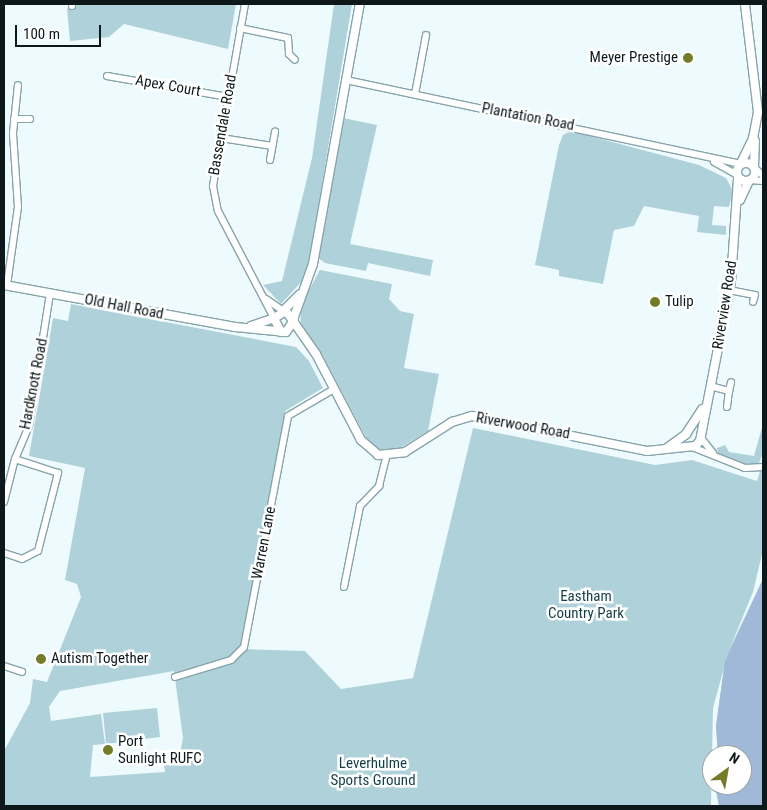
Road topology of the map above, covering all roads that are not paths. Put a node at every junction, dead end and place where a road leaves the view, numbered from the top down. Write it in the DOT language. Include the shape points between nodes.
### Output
graph roads {
  1 [pos="245,4"];
  2 [pos="360,4"];
  3 [pos="745,4"];
  4 [pos="240,28"];
  5 [pos="426,34"];
  6 [pos="295,60"];
  7 [pos="108,76"];
  8 [pos="346,80"];
  9 [pos="18,85"];
  10 [pos="415,94"];
  11 [pos="228,97"];
  12 [pos="14,119"];
  13 [pos="30,119"];
  14 [pos="275,131"];
  15 [pos="755,132"];
  16 [pos="221,138"];
  17 [pos="272,146"];
  18 [pos="709,159"];
  19 [pos="270,160"];
  20 [pos="741,164"];
  21 [pos="754,167"];
  22 [pos="738,176"];
  23 [pos="763,176"];
  24 [pos="749,180"];
  25 [pos="763,182"];
  26 [pos="737,207"];
  27 [pos="5,285"];
  28 [pos="730,290"];
  29 [pos="302,292"];
  30 [pos="50,293"];
  31 [pos="263,296"];
  32 [pos="753,302"];
  33 [pos="283,311"];
  34 [pos="274,318"];
  35 [pos="294,318"];
  36 [pos="244,328"];
  37 [pos="282,332"];
  38 [pos="309,344"];
  39 [pos="731,382"];
  40 [pos="710,386"];
  41 [pos="334,389"];
  42 [pos="729,391"];
  43 [pos="706,403"];
  44 [pos="727,407"];
  45 [pos="687,433"];
  46 [pos="701,438"];
  47 [pos="692,447"];
  48 [pos="660,451"];
  49 [pos="386,457"];
  50 [pos="718,458"];
  51 [pos="15,459"];
  52 [pos="763,467"];
  53 [pos="4,502"];
  54 [pos="4,553"];
  55 [pos="344,587"];
  56 [pos="4,666"];
  57 [pos="22,672"];
  58 [pos="175,677"];
  1 -- 4 [label="street, Bassendale Road"];
  2 -- 8 [label="street"];
  3 -- 15 [label="street, Riverview Road" via="756,71"];
  4 -- 6 [label="street" via="288,38 289,54"];
  4 -- 11 [label="street, Bassendale Road"];
  5 -- 10 [label="street"];
  7 -- 11 [label="street, Apex Court"];
  8 -- 10 [label="street, Plantation Road"];
  8 -- 29 [label="street" via="313,264"];
  9 -- 12 [label="street"];
  10 -- 18 [label="street, Plantation Road" via="558,122"];
  11 -- 16 [label="street, Bassendale Road"];
  12 -- 13 [label="street"];
  12 -- 27 [label="street" via="18,202"];
  14 -- 17 [label="street"];
  15 -- 20 [label="street, Riverview Road"];
  15 -- 21 [label="street, Riverview Road"];
  16 -- 17 [label="street"];
  16 -- 31 [label="street, Bassendale Road" via="213,186 218,211"];
  17 -- 19 [label="street"];
  18 -- 20 [label="street, Plantation Road"];
  18 -- 22 [label="street, Plantation Road"];
  20 -- 21 [label="street"];
  20 -- 22 [label="street, Riverview Road"];
  21 -- 23 [label="street"];
  21 -- 24 [label="street, Riverview Road"];
  22 -- 24 [label="street"];
  22 -- 26 [label="street, Riverview Road"];
  24 -- 25 [label="street"];
  24 -- 26 [label="street, Riverview Road"];
  26 -- 28 [label="street, Riverview Road"];
  27 -- 30 [label="street, Old Hall Road"];
  28 -- 32 [label="street" via="755,295"];
  28 -- 40 [label="street, Riverview Road"];
  29 -- 33 [label="street"];
  29 -- 35 [label="street"];
  30 -- 36 [label="street, Old Hall Road"];
  30 -- 51 [label="street, Hardknott Road" via="30,426"];
  31 -- 33 [label="street, Bassendale Road"];
  31 -- 34 [label="street, Bassendale Road"];
  33 -- 34 [label="street"];
  33 -- 35 [label="street"];
  34 -- 36 [label="street, Old Hall Road"];
  34 -- 37 [label="street" via="274,325"];
  35 -- 37 [label="street" via="292,329"];
  35 -- 38 [label="street"];
  36 -- 37 [label="street, Old Hall Road"];
  37 -- 38 [label="street"];
  38 -- 41 [label="street"];
  39 -- 42 [label="street"];
  40 -- 42 [label="street"];
  40 -- 43 [label="street, Riverview Road"];
  41 -- 49 [label="street" via="361,440"];
  41 -- 58 [label="street, Warren Lane" via="288,416 244,647 231,660"];
  42 -- 44 [label="street"];
  43 -- 45 [label="street, Riverview Road"];
  43 -- 46 [label="street, Riverview Road"];
  45 -- 46 [label="street" via="695,431"];
  45 -- 47 [label="street" via="685,442"];
  45 -- 48 [label="street"];
  46 -- 47 [label="street"];
  46 -- 50 [label="street"];
  47 -- 48 [label="street, Riverwood Road"];
  47 -- 50 [label="street"];
  48 -- 49 [label="street, Riverwood Road" via="472,416"];
  49 -- 55 [label="street" via="380,486 360,506"];
  50 -- 52 [label="street" via="745,468"];
  51 -- 53 [label="street, Hardknott Road"];
  51 -- 54 [label="street" via="58,473 38,551 22,559"];
  56 -- 57 [label="street"];
}
